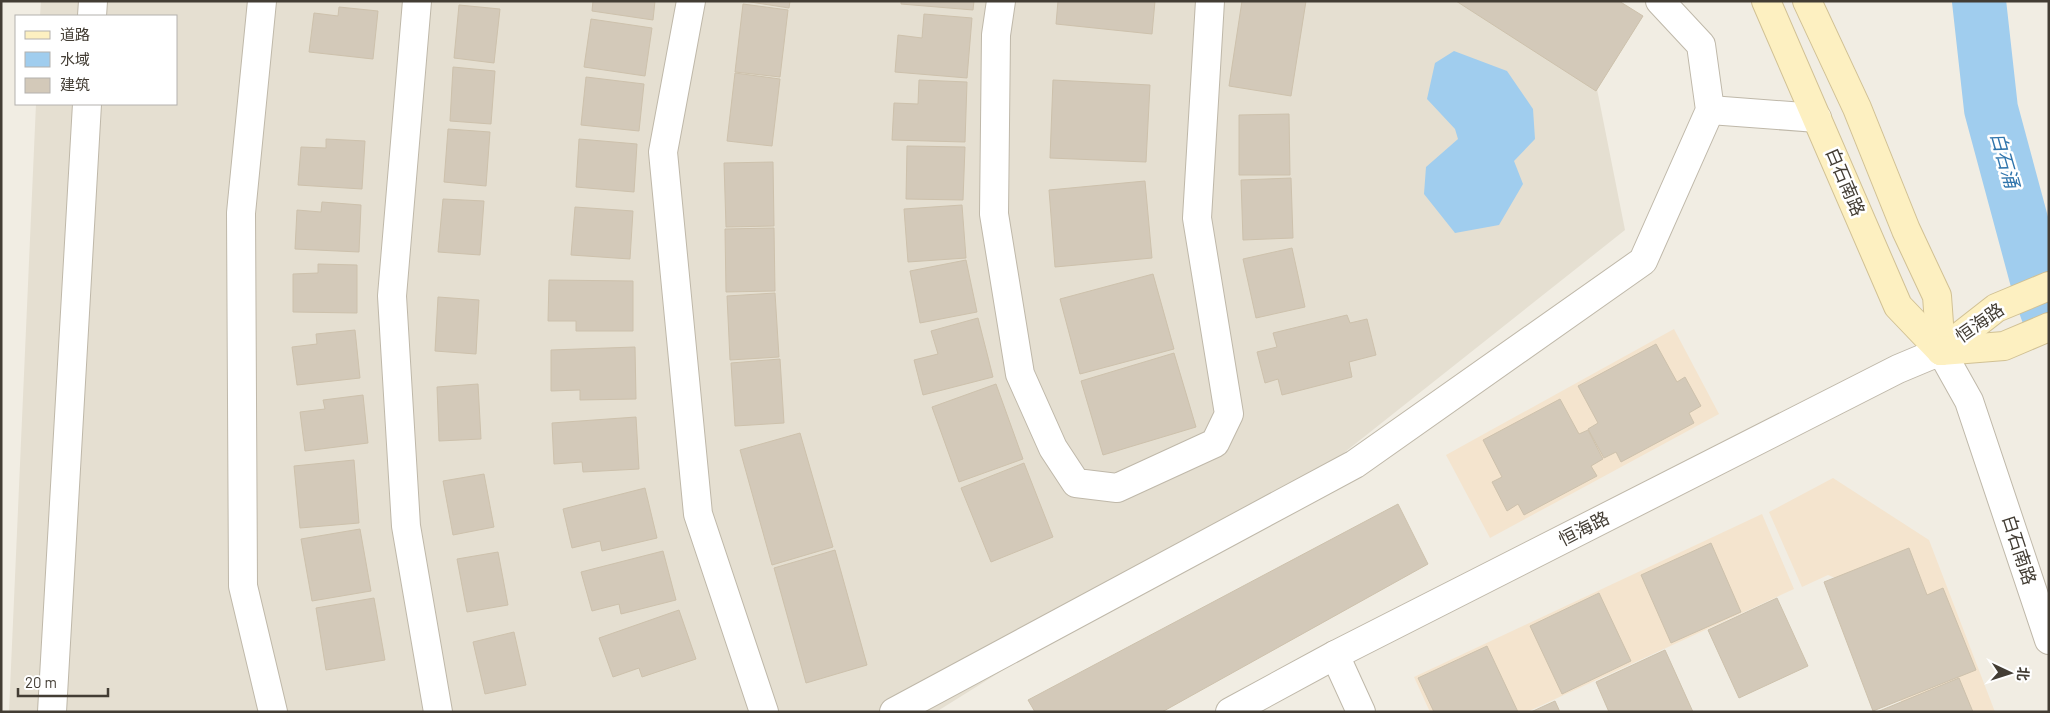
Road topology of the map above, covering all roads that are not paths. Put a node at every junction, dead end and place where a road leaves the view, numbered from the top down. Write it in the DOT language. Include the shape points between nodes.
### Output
graph roads {
  1 [pos="93,1"];
  2 [pos="262,1"];
  3 [pos="417,1"];
  4 [pos="691,1"];
  5 [pos="1001,1"];
  6 [pos="1210,1"];
  7 [pos="1660,1"];
  8 [pos="1766,1"];
  9 [pos="1807,1"];
  10 [pos="92,15"];
  11 [pos="87,105"];
  12 [pos="1710,110"];
  13 [pos="1817,118"];
  14 [pos="2049,286"];
  15 [pos="2049,328"];
  16 [pos="1942,350"];
  17 [pos="2049,640"];
  18 [pos="1336,655"];
  19 [pos="52,712"];
  20 [pos="273,712"];
  21 [pos="438,712"];
  22 [pos="764,712"];
  23 [pos="894,712"];
  24 [pos="1230,712"];
  25 [pos="1361,712"];
  1 -- 10 [label="street"];
  2 -- 20 [label="street" via="241,213 243,586"];
  3 -- 21 [label="street" via="392,296 406,526"];
  4 -- 22 [label="street" via="663,152 698,514"];
  5 -- 6 [label="street" via="996,35 994,214 1020,374 1053,448 1076,483 1117,488 1215,443 1229,414 1197,218"];
  7 -- 12 [label="street" via="1701,45"];
  8 -- 13 [label="main road, 白石南路"];
  9 -- 16 [label="main road, 白石南路" via="1937,296"];
  11 -- 19 [label="street"];
  12 -- 13 [label="street"];
  12 -- 23 [label="street" via="1643,261 1355,464"];
  13 -- 16 [label="main road, 白石南路" via="1898,306"];
  14 -- 16 [label="main road, 恒海路" via="1996,308"];
  15 -- 16 [label="main road, 恒海路" via="2004,346"];
  16 -- 17 [label="street, 白石南路" via="1969,400"];
  16 -- 18 [label="street, 恒海路" via="1889,373"];
  18 -- 24 [label="street, 恒海路"];
  18 -- 25 [label="street"];
}
